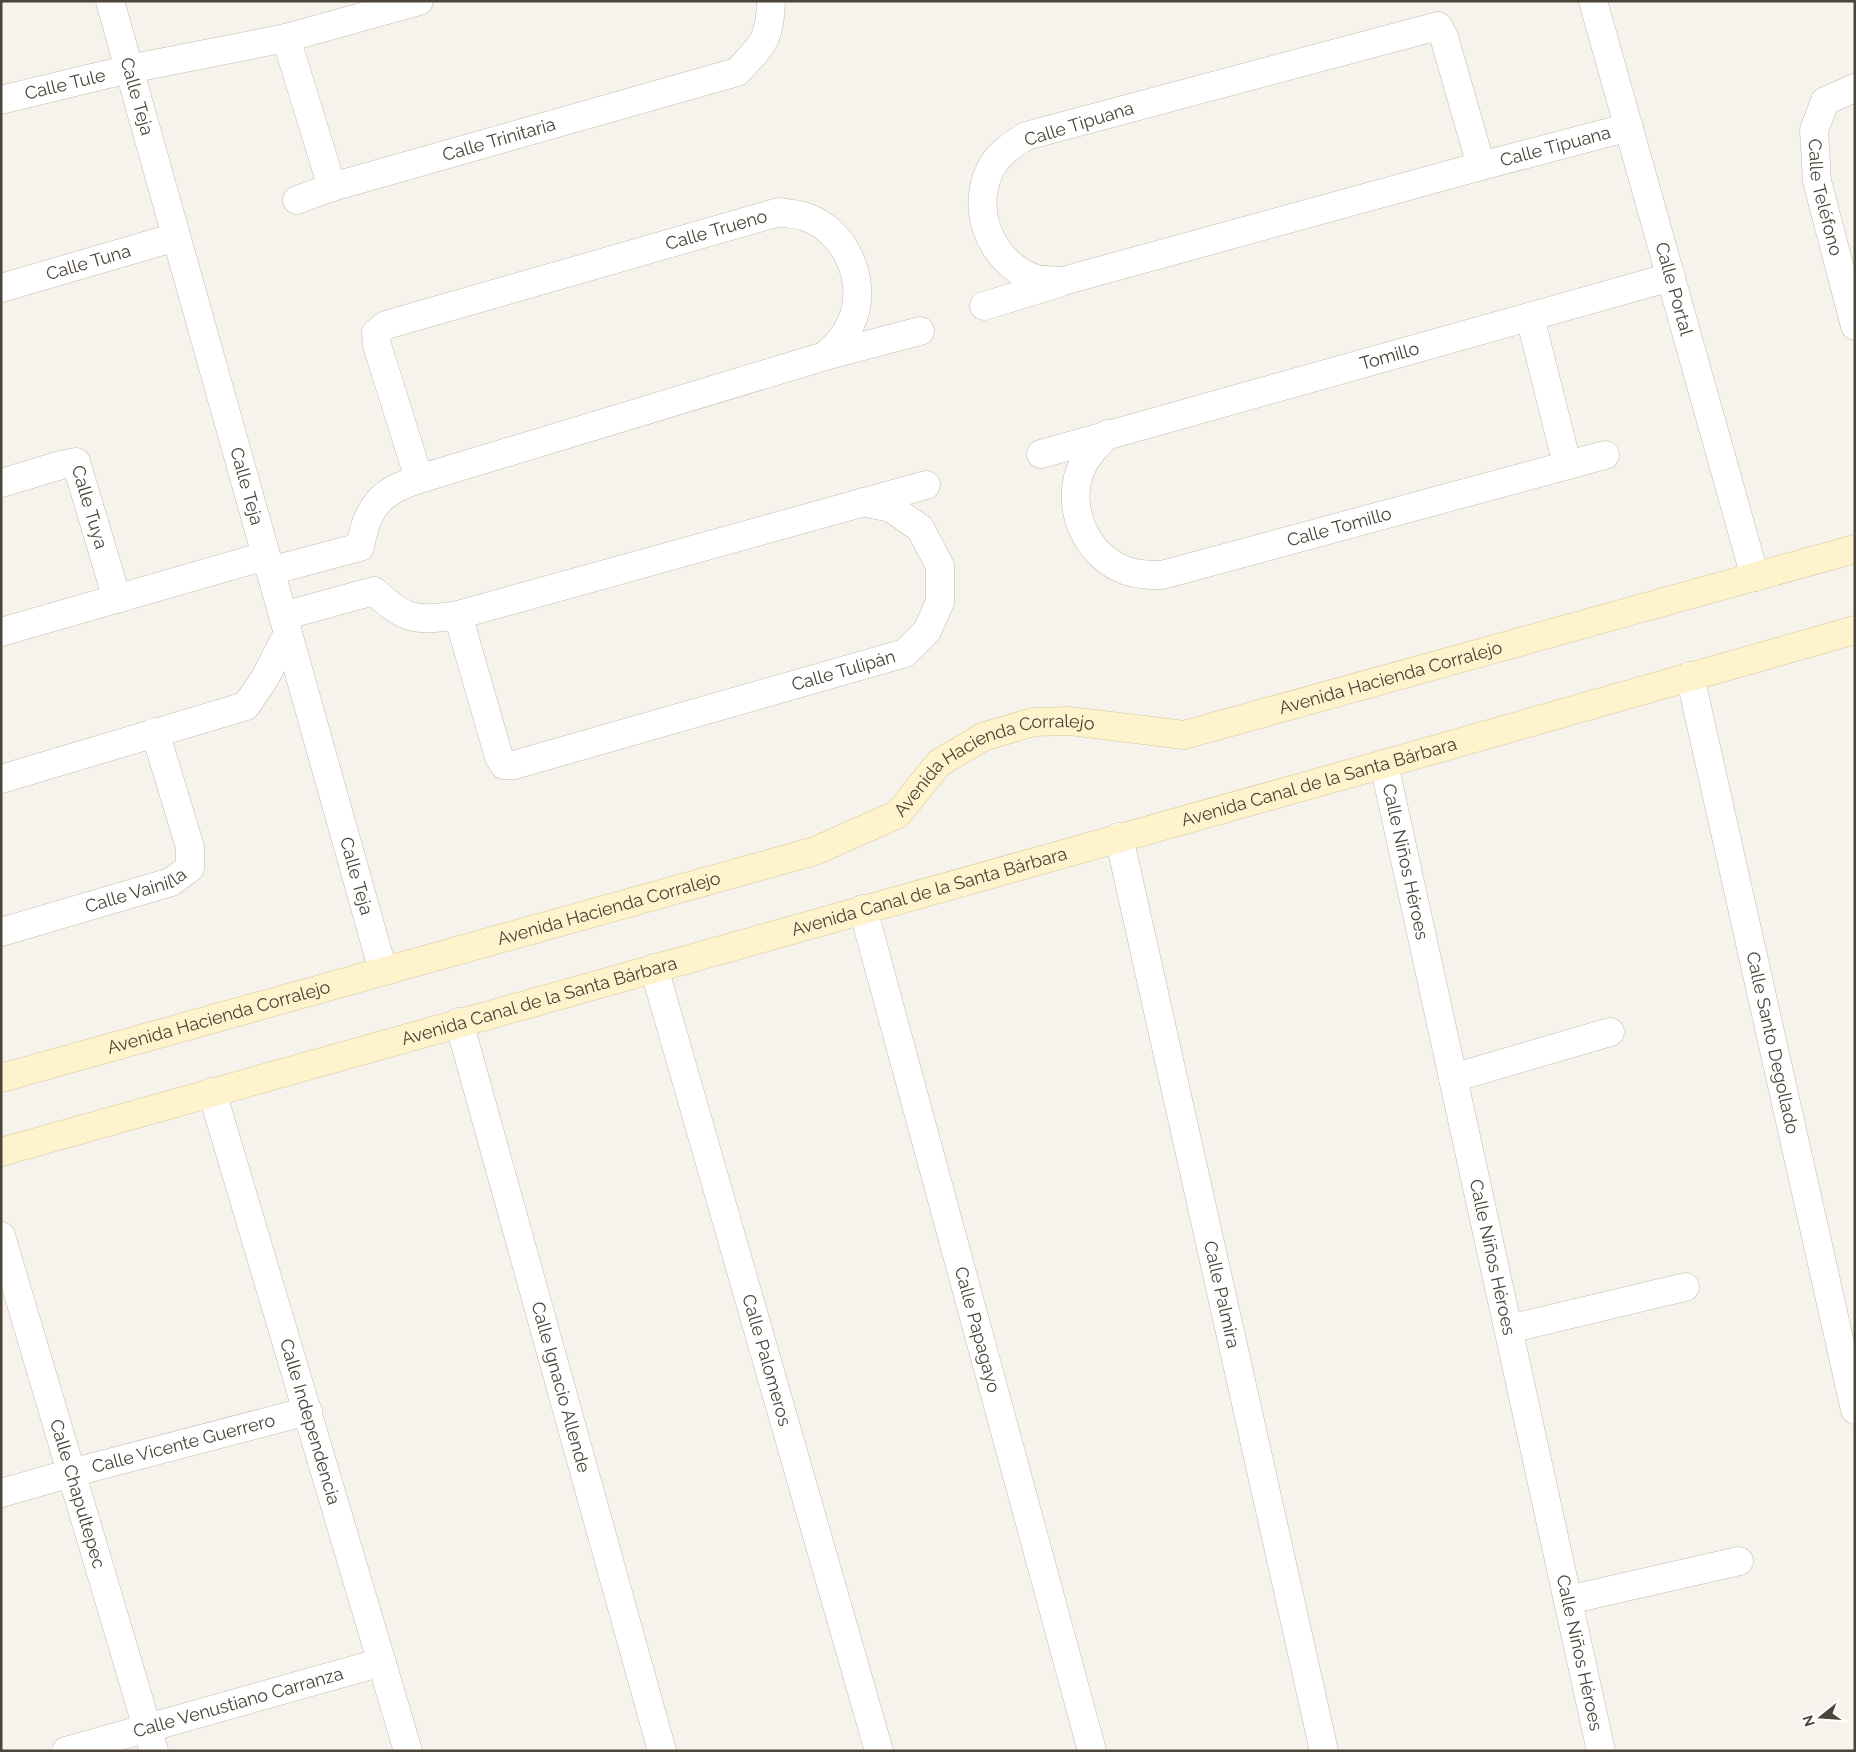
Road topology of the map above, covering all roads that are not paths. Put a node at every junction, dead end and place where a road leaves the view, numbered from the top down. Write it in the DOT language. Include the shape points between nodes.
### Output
graph roads {
  1 [pos="110,1"];
  2 [pos="419,1"];
  3 [pos="771,1"];
  4 [pos="1593,1"];
  5 [pos="286,38"];
  6 [pos="129,69"];
  7 [pos="1855,88"];
  8 [pos="1,100"];
  9 [pos="1629,128"];
  10 [pos="1482,166"];
  11 [pos="332,187"];
  12 [pos="297,200"];
  13 [pos="176,237"];
  14 [pos="1671,277"];
  15 [pos="1063,282"];
  16 [pos="1,288"];
  17 [pos="984,306"];
  18 [pos="1530,317"];
  19 [pos="1855,326"];
  20 [pos="920,331"];
  21 [pos="825,356"];
  22 [pos="1108,434"];
  23 [pos="1041,454"];
  24 [pos="1605,455"];
  25 [pos="1567,464"];
  26 [pos="419,479"];
  27 [pos="1,483"];
  28 [pos="926,485"];
  29 [pos="863,502"];
  30 [pos="1855,549"];
  31 [pos="268,564"];
  32 [pos="1755,577"];
  33 [pos="117,599"];
  34 [pos="458,615"];
  35 [pos="286,624"];
  36 [pos="1855,630"];
  37 [pos="1,632"];
  38 [pos="1690,676"];
  39 [pos="155,732"];
  40 [pos="1384,764"];
  41 [pos="1,779"];
  42 [pos="1119,837"];
  43 [pos="863,909"];
  44 [pos="1,932"];
  45 [pos="654,968"];
  46 [pos="383,971"];
  47 [pos="459,1022"];
  48 [pos="1610,1032"];
  49 [pos="1,1078"];
  50 [pos="1453,1078"];
  51 [pos="212,1092"];
  52 [pos="1,1152"];
  53 [pos="1,1236"];
  54 [pos="1685,1287"];
  55 [pos="1509,1329"];
  56 [pos="1855,1410"];
  57 [pos="308,1411"];
  58 [pos="71,1473"];
  59 [pos="1,1493"];
  60 [pos="1739,1561"];
  61 [pos="1568,1600"];
  62 [pos="382,1662"];
  63 [pos="151,1739"];
  64 [pos="66,1751"];
  65 [pos="408,1751"];
  66 [pos="662,1751"];
  67 [pos="879,1751"];
  68 [pos="1092,1751"];
  69 [pos="1324,1751"];
  70 [pos="1601,1751"];
  1 -- 6 [label="street, Calle Teja"];
  2 -- 5 [label="street"];
  3 -- 11 [label="street, Calle Trinitaria" via="770,24 762,45 737,72"];
  4 -- 9 [label="street, Calle Portal"];
  5 -- 6 [label="street"];
  5 -- 11 [label="street"];
  6 -- 8 [label="street, Calle Tule"];
  6 -- 13 [label="street, Calle Teja"];
  7 -- 19 [label="street, Calle Teléfono" via="1825,102 1814,130 1818,181"];
  9 -- 10 [label="street, Calle Tipuana"];
  9 -- 14 [label="street, Calle Portal"];
  10 -- 15 [label="street, Calle Tipuana"];
  10 -- 15 [label="street, Calle Tipuana" via="1438,26 1026,136 1008,148 995,163 983,193 982,217 992,243 1009,263 1034,278"];
  11 -- 12 [label="street, Calle Trinitaria"];
  13 -- 16 [label="street, Calle Tuna"];
  13 -- 31 [label="street, Calle Teja"];
  14 -- 18 [label="street, Tomillo"];
  14 -- 32 [label="street, Calle Portal"];
  15 -- 17 [label="street"];
  18 -- 22 [label="street, Tomillo"];
  18 -- 25 [label="street"];
  20 -- 21 [label="street"];
  21 -- 26 [label="street, Calle Trueno"];
  21 -- 26 [label="street, Calle Trueno" via="843,338 852,321 858,296 855,270 846,250 825,227 806,217 779,212 386,325 376,333 377,345"];
  22 -- 23 [label="street, Tomillo"];
  22 -- 25 [label="street, Calle Tomillo" via="1090,453 1080,470 1076,506 1081,526 1091,544 1109,562 1143,575 1162,575"];
  24 -- 25 [label="street, Calle Tomillo"];
  26 -- 31 [label="street, Calle Trueno" via="391,490 372,509 360,547"];
  27 -- 33 [label="street, Calle Tuya" via="76,462"];
  28 -- 29 [label="street"];
  29 -- 34 [label="street, Calle Tulipán"];
  29 -- 34 [label="street, Calle Tulipán" via="891,508 920,528 940,566 940,602 927,631 905,653 514,765 504,765 498,757"];
  30 -- 32 [label="main road, Avenida Hacienda Corralejo"];
  31 -- 33 [label="street"];
  31 -- 35 [label="street, Calle Teja"];
  32 -- 46 [label="main road, Avenida Hacienda Corralejo" via="1184,735 1070,721 1033,722 983,737 939,763 898,814 815,851"];
  33 -- 37 [label="street"];
  34 -- 35 [label="street, Calle Tulipán" via="430,620 410,617 392,608 374,591"];
  35 -- 39 [label="street" via="265,678 246,706"];
  35 -- 46 [label="street, Calle Teja"];
  36 -- 38 [label="main road, Avenida Canal de la Santa Bárbara"];
  38 -- 40 [label="main road, Avenida Canal de la Santa Bárbara"];
  38 -- 56 [label="street, Calle Santo Degollado"];
  39 -- 41 [label="street"];
  39 -- 44 [label="street, Calle Vainilla" via="190,847 190,868 171,882"];
  40 -- 42 [label="main road, Avenida Canal de la Santa Bárbara"];
  40 -- 50 [label="street, Calle Niños Héroes"];
  42 -- 43 [label="main road, Avenida Canal de la Santa Bárbara"];
  42 -- 69 [label="street, Calle Palmira"];
  43 -- 45 [label="main road, Avenida Canal de la Santa Bárbara"];
  43 -- 68 [label="street, Calle Papagayo"];
  45 -- 47 [label="main road, Avenida Canal de la Santa Bárbara"];
  45 -- 67 [label="street, Calle Palomeros"];
  46 -- 49 [label="main road, Avenida Hacienda Corralejo"];
  47 -- 51 [label="main road, Avenida Canal de la Santa Bárbara"];
  47 -- 66 [label="street, Calle Ignacio Allende"];
  48 -- 50 [label="street"];
  50 -- 55 [label="street, Calle Niños Héroes"];
  51 -- 52 [label="main road, Avenida Canal de la Santa Bárbara"];
  51 -- 57 [label="street, Calle Independencia"];
  53 -- 58 [label="street, Calle Chapultepec"];
  54 -- 55 [label="street"];
  55 -- 61 [label="street, Calle Niños Héroes"];
  57 -- 58 [label="street, Calle Vicente Guerrero"];
  57 -- 62 [label="street, Calle Independencia"];
  58 -- 59 [label="street, Calle Vicente Guerrero"];
  58 -- 63 [label="street, Calle Chapultepec"];
  60 -- 61 [label="street"];
  61 -- 70 [label="street, Calle Niños Héroes"];
  62 -- 63 [label="street, Calle Venustiano Carranza"];
  62 -- 65 [label="street, Calle Independencia"];
  63 -- 64 [label="street, Calle Venustiano Carranza"];
}
